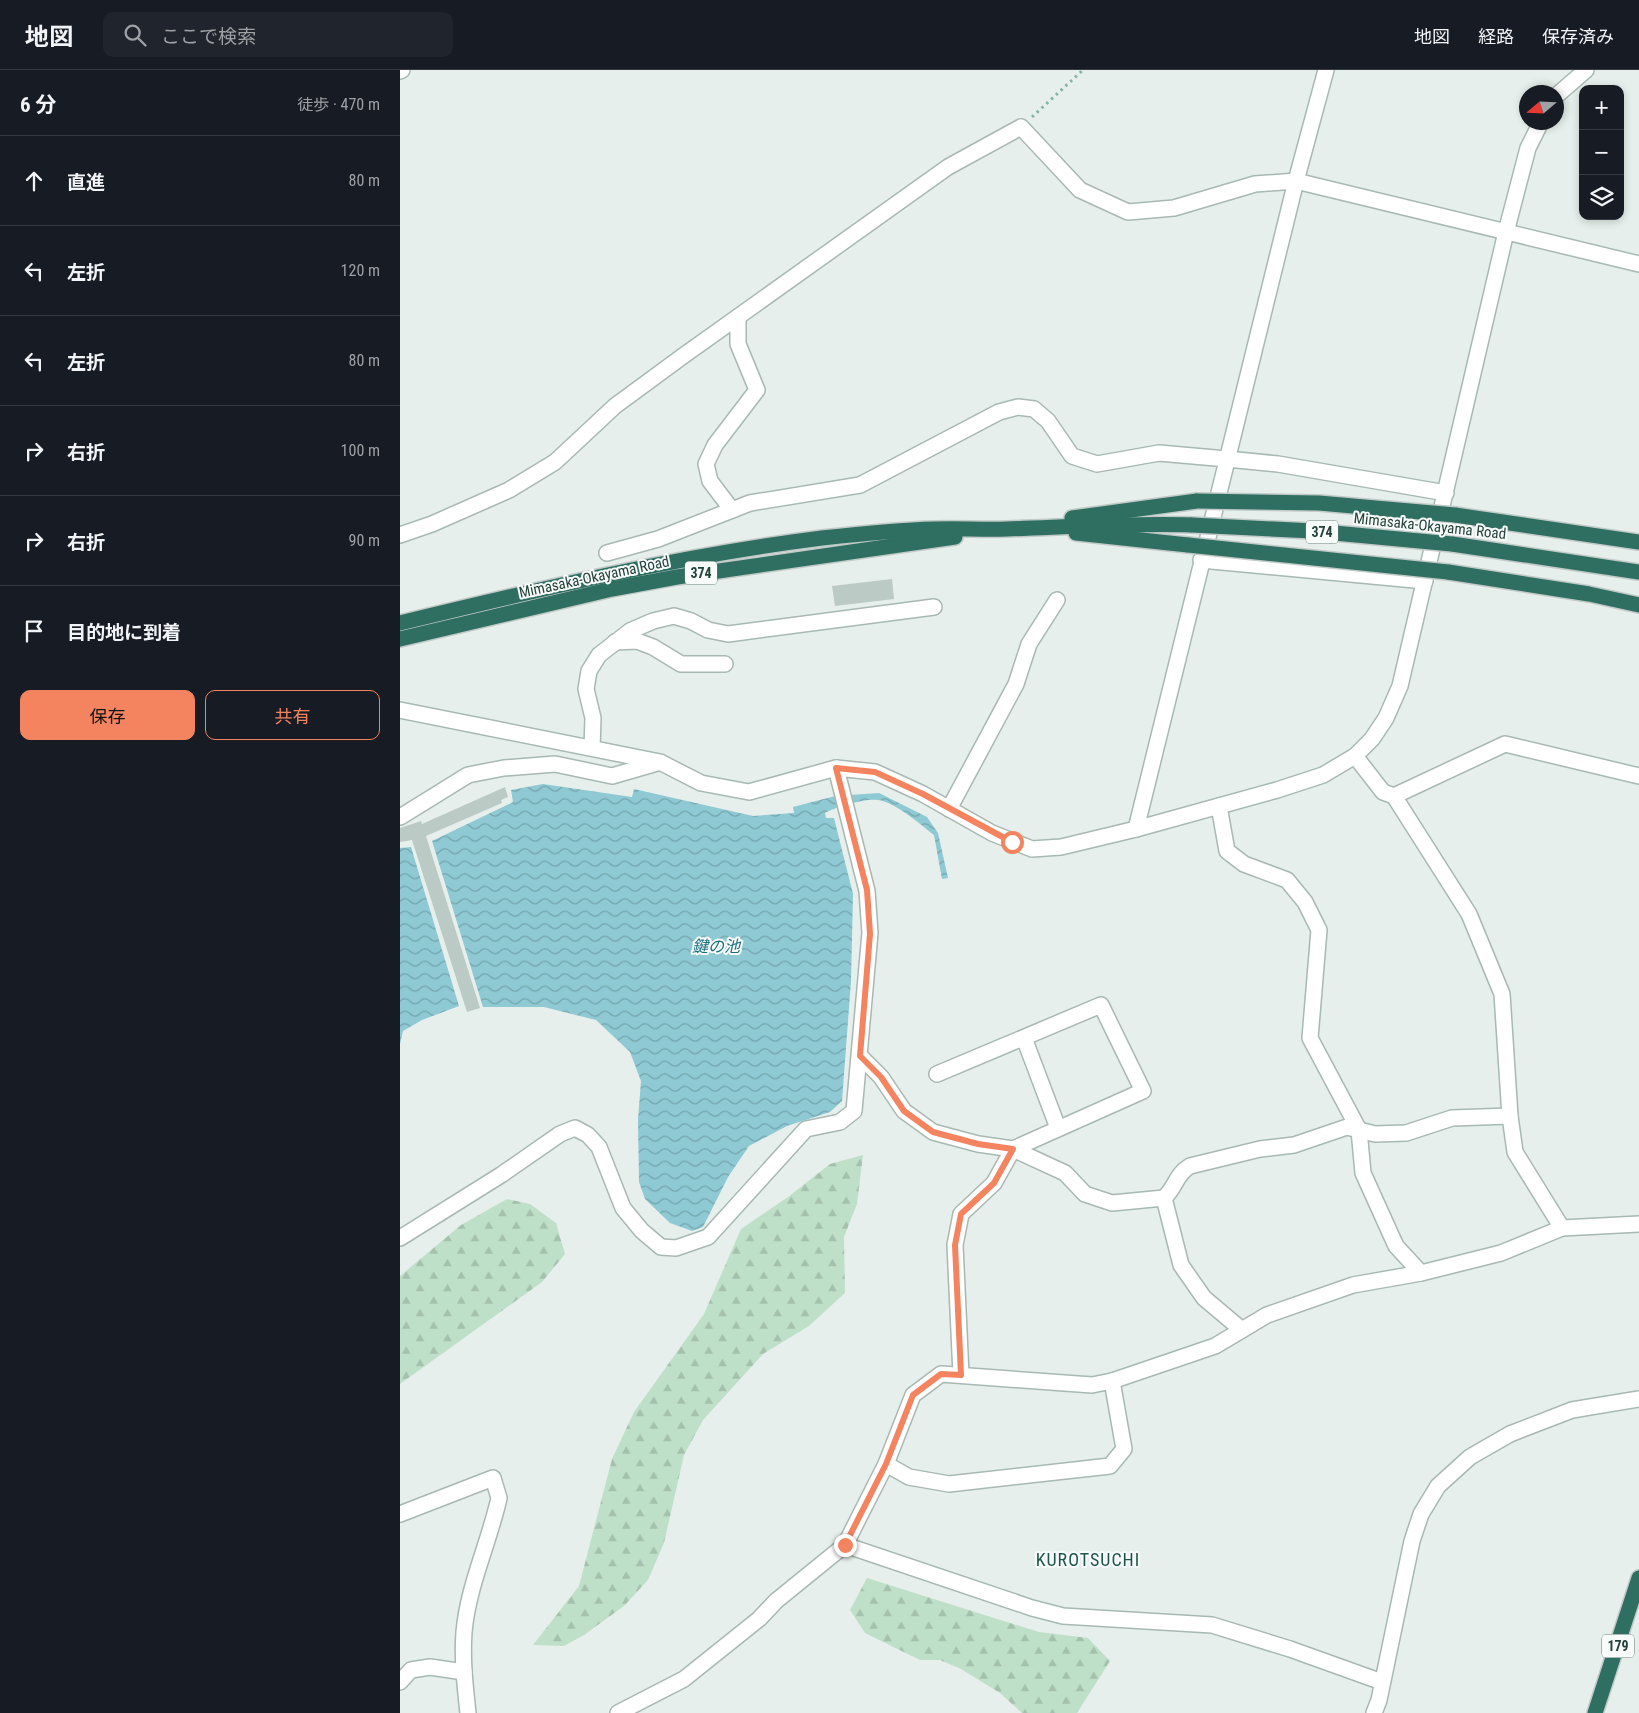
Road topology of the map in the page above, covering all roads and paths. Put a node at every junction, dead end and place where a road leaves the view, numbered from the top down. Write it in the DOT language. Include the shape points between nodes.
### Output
graph roads {
  1 [pos="1082,70"];
  2 [pos="1326,70"];
  3 [pos="1586,70"];
  4 [pos="1564,89"];
  5 [pos="1021,127"];
  6 [pos="1537,130"];
  7 [pos="1296,181"];
  8 [pos="1506,232"];
  9 [pos="1639,264"];
  10 [pos="738,317"];
  11 [pos="1227,458"];
  12 [pos="1446,493"];
  13 [pos="732,510"];
  14 [pos="1024,528"];
  15 [pos="1006,529"];
  16 [pos="400,535"];
  17 [pos="1639,542"];
  18 [pos="607,553"];
  19 [pos="1201,560"];
  20 [pos="1639,572"];
  21 [pos="1425,581"];
  22 [pos="1057,600"];
  23 [pos="1639,605"];
  24 [pos="934,607"];
  25 [pos="400,622"];
  26 [pos="400,639"];
  27 [pos="615,642"];
  28 [pos="724,664"];
  29 [pos="400,710"];
  30 [pos="592,748"];
  31 [pos="1355,756"];
  32 [pos="660,762"];
  33 [pos="836,768"];
  34 [pos="1639,776"];
  35 [pos="1394,796"];
  36 [pos="1219,806"];
  37 [pos="950,809"];
  38 [pos="400,817"];
  39 [pos="1136,829"];
  40 [pos="1024,1038"];
  41 [pos="860,1056"];
  42 [pos="937,1074"];
  43 [pos="1510,1116"];
  44 [pos="1058,1128"];
  45 [pos="1359,1130"];
  46 [pos="1013,1149"];
  47 [pos="1164,1198"];
  48 [pos="1639,1224"];
  49 [pos="1562,1228"];
  50 [pos="400,1238"];
  51 [pos="1421,1273"];
  52 [pos="1242,1330"];
  53 [pos="961,1375"];
  54 [pos="1112,1381"];
  55 [pos="1639,1399"];
  56 [pos="886,1464"];
  57 [pos="400,1514"];
  58 [pos="845,1545"];
  59 [pos="1639,1578"];
  60 [pos="464,1672"];
  61 [pos="400,1682"];
  62 [pos="1382,1682"];
  63 [pos="468,1713"];
  64 [pos="618,1713"];
  65 [pos="1374,1713"];
  66 [pos="1595,1713"];
  1 -- 5 [label="path"];
  2 -- 7 [label="street"];
  3 -- 4 [label="street"];
  5 -- 7 [label="street" via="1080,190 1128,212 1174,208 1255,184"];
  5 -- 10 [label="street" via="948,167"];
  6 -- 8 [label="street" via="1528,148"];
  7 -- 8 [label="street"];
  7 -- 11 [label="street"];
  8 -- 9 [label="street"];
  8 -- 12 [label="street"];
  10 -- 13 [label="street" via="738,344 757,390 715,445 706,464 710,481"];
  10 -- 16 [label="street" via="615,406 554,462 509,490"];
  11 -- 12 [label="street"];
  11 -- 13 [label="street" via="1159,453 1096,464 1072,456 1048,421 1034,409 1018,407 1000,412 860,485 750,503"];
  11 -- 19 [label="street"];
  12 -- 21 [label="street"];
  13 -- 18 [label="street" via="658,539"];
  14 -- 15 [label="highway, Mimasaka-Okayama Road / 374"];
  14 -- 17 [label="highway, bridge" via="1091,514 1197,501 1319,503 1455,515"];
  14 -- 20 [label="highway, Mimasaka-Okayama Road / 374, bridge" via="1133,524 1314,531 1452,544"];
  14 -- 23 [label="highway, bridge" via="1448,572"];
  15 -- 25 [label="highway, Mimasaka-Okayama Road / 374" via="890,531 755,547 612,573"];
  15 -- 26 [label="highway, Mimasaka-Okayama Road / 374" via="677,577"];
  19 -- 21 [label="street"];
  19 -- 39 [label="street"];
  21 -- 31 [label="street" via="1400,686 1372,739"];
  22 -- 37 [label="street" via="1029,644 1016,684"];
  24 -- 27 [label="street" via="728,634 708,630 674,616 652,621"];
  27 -- 28 [label="street" via="637,641 654,647 681,664"];
  27 -- 30 [label="street" via="599,655 589,671 586,689 593,718"];
  29 -- 30 [label="street"];
  30 -- 32 [label="street"];
  31 -- 35 [label="street" via="1383,792"];
  31 -- 36 [label="street" via="1323,774"];
  32 -- 33 [label="street" via="701,783 749,792"];
  32 -- 38 [label="street" via="612,776 555,764 468,775"];
  33 -- 37 [label="street" via="875,772"];
  33 -- 41 [label="street" via="867,890 870,934"];
  34 -- 35 [label="street" via="1505,744"];
  35 -- 43 [label="street" via="1469,914 1502,994"];
  36 -- 39 [label="street"];
  36 -- 45 [label="street" via="1227,851 1244,864 1287,880 1306,902 1319,930 1310,1038"];
  37 -- 39 [label="street" via="992,833 1032,849 1061,847"];
  40 -- 42 [label="street"];
  40 -- 44 [label="street"];
  40 -- 44 [label="street" via="1101,1005 1143,1091"];
  41 -- 46 [label="street" via="881,1077 904,1111 933,1132"];
  41 -- 50 [label="street" via="854,1111 840,1122 806,1129 708,1237 676,1248 661,1247 623,1208 599,1147 588,1135 575,1128 560,1134"];
  43 -- 45 [label="street" via="1452,1118 1406,1133 1375,1134"];
  43 -- 49 [label="street" via="1515,1152"];
  44 -- 46 [label="street"];
  45 -- 47 [label="street" via="1347,1127 1294,1145 1260,1149 1190,1166 1181,1171 1173,1190"];
  45 -- 51 [label="street" via="1362,1173 1396,1246"];
  46 -- 47 [label="street" via="1064,1173 1085,1194 1112,1203"];
  46 -- 53 [label="street" via="994,1183 961,1214 955,1245"];
  47 -- 52 [label="street" via="1181,1265 1204,1298"];
  48 -- 49 [label="street"];
  49 -- 51 [label="street" via="1501,1253"];
  51 -- 52 [label="street" via="1353,1285 1267,1315"];
  52 -- 54 [label="street" via="1215,1346"];
  53 -- 54 [label="street" via="1092,1385"];
  53 -- 56 [label="street" via="941,1374 913,1395"];
  54 -- 56 [label="street" via="1124,1449 1110,1466 949,1484 909,1477"];
  55 -- 62 [label="street" via="1572,1410 1510,1434 1470,1456 1438,1486 1421,1514 1412,1541"];
  56 -- 58 [label="street"];
  57 -- 60 [label="street" via="493,1478 497,1486 499,1498 467,1615"];
  58 -- 62 [label="street" via="1062,1616 1212,1625"];
  58 -- 64 [label="street" via="684,1679"];
  59 -- 66 [label="highway, 179"];
  60 -- 61 [label="street" via="430,1667 411,1670"];
  60 -- 63 [label="street"];
  62 -- 65 [label="street"];
}
